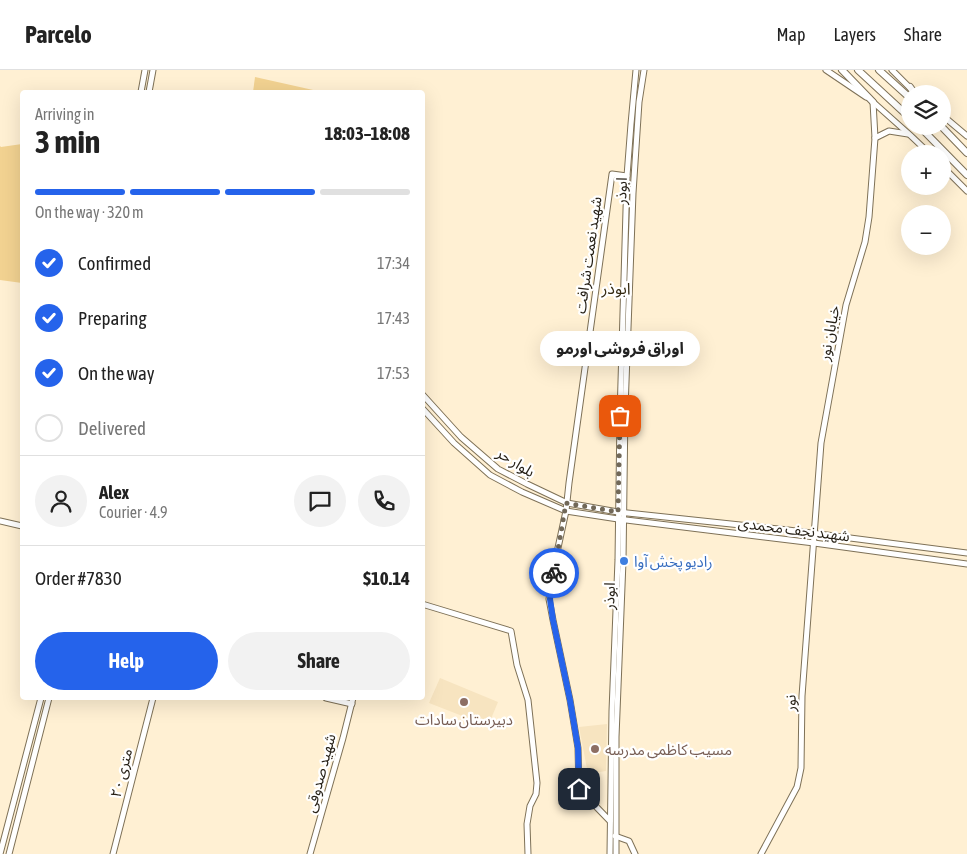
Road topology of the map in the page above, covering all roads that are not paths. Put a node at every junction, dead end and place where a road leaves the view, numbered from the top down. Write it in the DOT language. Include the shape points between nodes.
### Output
graph roads {
  1 [pos="145,70"];
  2 [pos="153,70"];
  3 [pos="636,70"];
  4 [pos="644,70"];
  5 [pos="826,70"];
  6 [pos="842,70"];
  7 [pos="858,70"];
  8 [pos="879,70"];
  9 [pos="892,70"];
  10 [pos="907,85"];
  11 [pos="141,90"];
  12 [pos="149,90"];
  13 [pos="901,90"];
  14 [pos="873,102"];
  15 [pos="901,110"];
  16 [pos="951,123"];
  17 [pos="901,127"];
  18 [pos="901,133"];
  19 [pos="910,135"];
  20 [pos="928,135"];
  21 [pos="950,135"];
  22 [pos="967,136"];
  23 [pos="875,138"];
  24 [pos="921,145"];
  25 [pos="967,153"];
  26 [pos="951,175"];
  27 [pos="967,175"];
  28 [pos="628,176"];
  29 [pos="967,191"];
  30 [pos="425,397"];
  31 [pos="425,411"];
  32 [pos="623,416"];
  33 [pos="461,437"];
  34 [pos="454,443"];
  35 [pos="566,503"];
  36 [pos="566,511"];
  37 [pos="621,512"];
  38 [pos="621,520"];
  39 [pos="1,522"];
  40 [pos="720,523"];
  41 [pos="20,526"];
  42 [pos="718,532"];
  43 [pos="815,533"];
  44 [pos="814,543"];
  45 [pos="967,553"];
  46 [pos="967,564"];
  47 [pos="425,605"];
  48 [pos="40,700"];
  49 [pos="48,700"];
  50 [pos="152,700"];
  51 [pos="352,701"];
  52 [pos="610,821"];
  53 [pos="613,836"];
  54 [pos="0,854"];
  55 [pos="9,854"];
  56 [pos="113,854"];
  57 [pos="310,854"];
  58 [pos="528,854"];
  59 [pos="610,854"];
  60 [pos="616,854"];
  61 [pos="634,854"];
  62 [pos="761,854"];
  1 -- 11 [label="main road"];
  2 -- 12 [label="main road"];
  3 -- 28 [label="main road, ابوذر"];
  4 -- 32 [label="main road, ابوذر" via="635,151"];
  5 -- 14 [label="main road"];
  6 -- 14 [label="highway"];
  7 -- 15 [label="highway"];
  8 -- 13 [label="highway"];
  9 -- 10 [label="main road"];
  14 -- 17 [label="main road"];
  14 -- 23 [label="main road, خیابان نور"];
  16 -- 22 [label="main road"];
  18 -- 23 [label="main road" via="889,131"];
  19 -- 24 [label="main road"];
  20 -- 27 [label="highway"];
  21 -- 25 [label="highway"];
  23 -- 43 [label="main road, خیابان نور" via="865,242 846,305 821,442"];
  26 -- 29 [label="main road"];
  28 -- 32 [label="main road, ابوذر"];
  28 -- 35 [label="main road, شهید نعمت شرافت" via="612,174"];
  30 -- 33 [label="main road, بلوار حر"];
  31 -- 34 [label="main road, بلوار حر"];
  32 -- 37 [label="main road, ابوذر"];
  33 -- 34 [label="main road"];
  33 -- 35 [label="main road, بلوار حر" via="502,471"];
  34 -- 36 [label="main road, بلوار حر" via="490,475"];
  35 -- 36 [label="main road"];
  35 -- 37 [label="main road, بلوار حر"];
  36 -- 38 [label="main road, بلوار حر"];
  36 -- 52 [label="main road" via="550,599 578,748 579,789"];
  37 -- 38 [label="main road, ابوذر"];
  37 -- 40 [label="main road, شهید نجف محمدی"];
  38 -- 42 [label="main road, شهید نجف محمدی"];
  38 -- 52 [label="main road, ابوذر"];
  38 -- 53 [label="main road, ابوذر"];
  39 -- 41 [label="main road"];
  40 -- 42 [label="main road"];
  40 -- 43 [label="main road, شهید نجف محمدی"];
  42 -- 44 [label="main road, شهید نجف محمدی"];
  43 -- 44 [label="main road, خیابان نور"];
  43 -- 45 [label="main road, شهید نجف محمدی"];
  44 -- 46 [label="main road, شهید نجف محمدی"];
  44 -- 62 [label="main road, نور" via="802,696 801,768 797,787"];
  47 -- 58 [label="main road" via="511,632 528,700 537,783 527,824"];
  48 -- 54 [label="main road"];
  49 -- 55 [label="main road"];
  50 -- 56 [label="main road, ۲۰ متری"];
  51 -- 57 [label="main road, شهید صدوقی"];
  52 -- 53 [label="main road, ابوذر"];
  53 -- 59 [label="main road, ابوذر"];
  53 -- 60 [label="main road, ابوذر"];
  53 -- 61 [label="main road" via="629,841"];
}
